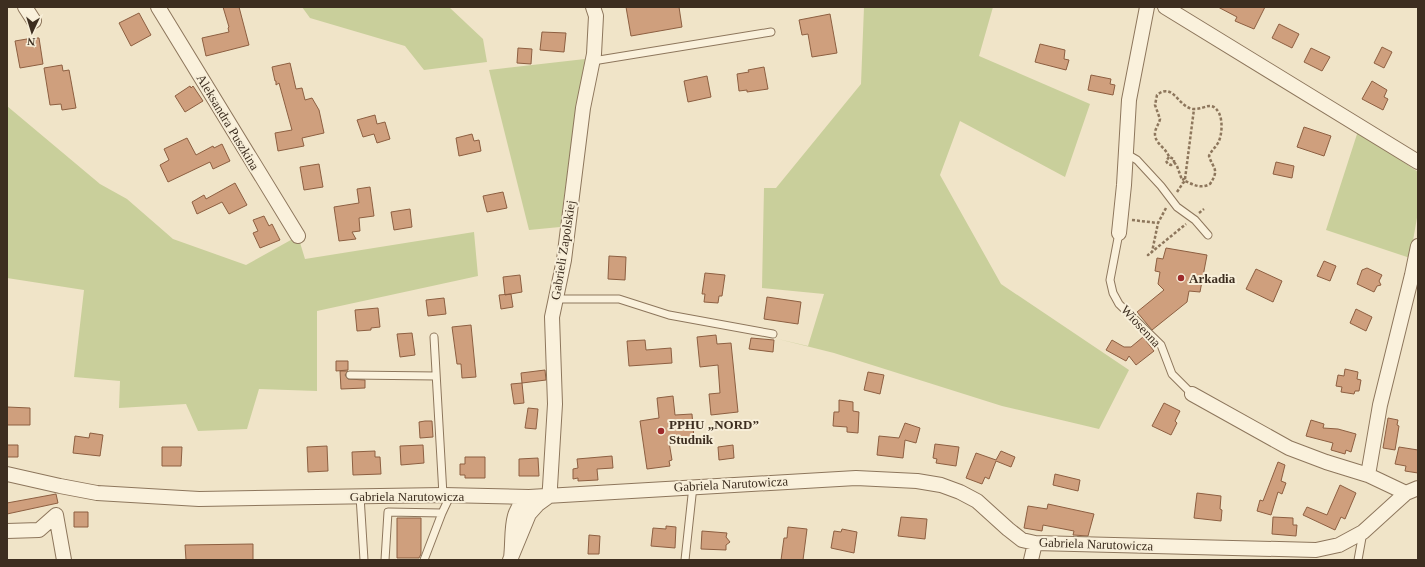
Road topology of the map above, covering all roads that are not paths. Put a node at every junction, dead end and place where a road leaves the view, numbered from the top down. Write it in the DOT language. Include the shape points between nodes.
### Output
graph roads {
  1 [pos="25,7"];
  2 [pos="158,7"];
  3 [pos="592,7"];
  4 [pos="1148,7"];
  5 [pos="1165,7"];
  6 [pos="34,21"];
  7 [pos="771,32"];
  8 [pos="593,61"];
  9 [pos="1125,153"];
  10 [pos="1418,162"];
  11 [pos="1119,233"];
  12 [pos="1208,235"];
  13 [pos="298,236"];
  14 [pos="1418,246"];
  15 [pos="556,299"];
  16 [pos="774,334"];
  17 [pos="434,337"];
  18 [pos="350,375"];
  19 [pos="436,376"];
  20 [pos="1192,394"];
  21 [pos="7,474"];
  22 [pos="1368,475"];
  23 [pos="693,486"];
  24 [pos="1412,491"];
  25 [pos="446,495"];
  26 [pos="360,496"];
  27 [pos="500,496"];
  28 [pos="549,496"];
  29 [pos="529,497"];
  30 [pos="442,513"];
  31 [pos="529,514"];
  32 [pos="513,519"];
  33 [pos="7,531"];
  34 [pos="1364,532"];
  35 [pos="1035,543"];
  36 [pos="511,559"];
  37 [pos="64,560"];
  38 [pos="364,560"];
  39 [pos="385,560"];
  40 [pos="424,560"];
  41 [pos="685,560"];
  42 [pos="1031,560"];
  43 [pos="1358,560"];
  1 -- 6 [label="street"];
  2 -- 13 [label="street, Aleksandra Puszkina"];
  3 -- 8 [label="street, Gabrieli Zapolskiej" via="596,16"];
  4 -- 9 [label="street, Wiosenna" via="1129,100"];
  5 -- 10 [label="street"];
  7 -- 8 [label="lane"];
  8 -- 15 [label="street, Gabrieli Zapolskiej" via="583,108 564,260"];
  9 -- 11 [label="street, Wiosenna"];
  9 -- 12 [label="lane" via="1137,160 1177,207 1195,220"];
  11 -- 20 [label="lane, Wiosenna" via="1110,280 1113,293 1119,304 1161,345 1172,374"];
  14 -- 22 [label="street" via="1380,405"];
  15 -- 16 [label="lane" via="619,299 669,314"];
  15 -- 28 [label="street, Gabrieli Zapolskiej" via="552,317 555,404"];
  17 -- 19 [label="lane"];
  18 -- 19 [label="lane"];
  19 -- 25 [label="lane"];
  20 -- 22 [label="street, Wiosenna" via="1290,448"];
  21 -- 26 [label="street, Gabriela Narutowicza" via="68,488 133,495 199,499"];
  22 -- 24 [label="street, Wiosenna"];
  23 -- 28 [label="street, Gabriela Narutowicza"];
  23 -- 35 [label="street, Gabriela Narutowicza" via="856,478 917,481 941,485 977,501 1022,540"];
  23 -- 41 [label="lane"];
  24 -- 34 [label="street, Gabriela Narutowicza"];
  25 -- 26 [label="street, Gabriela Narutowicza"];
  25 -- 27 [label="street, Gabriela Narutowicza"];
  25 -- 30 [label="lane"];
  26 -- 38 [label="lane"];
  27 -- 29 [label="street, Gabriela Narutowicza"];
  27 -- 32 [label="street" via="508,505"];
  28 -- 29 [label="street, Gabriela Narutowicza"];
  28 -- 31 [label="street"];
  29 -- 31 [label="street"];
  29 -- 32 [label="street" via="519,504"];
  30 -- 39 [label="lane" via="388,512"];
  30 -- 40 [label="lane"];
  31 -- 36 [label="street"];
  32 -- 36 [label="street"];
  33 -- 37 [label="street" via="39,530 56,515"];
  34 -- 35 [label="street, Gabriela Narutowicza" via="1339,545 1316,550"];
  34 -- 43 [label="lane"];
  35 -- 42 [label="street"];
}
